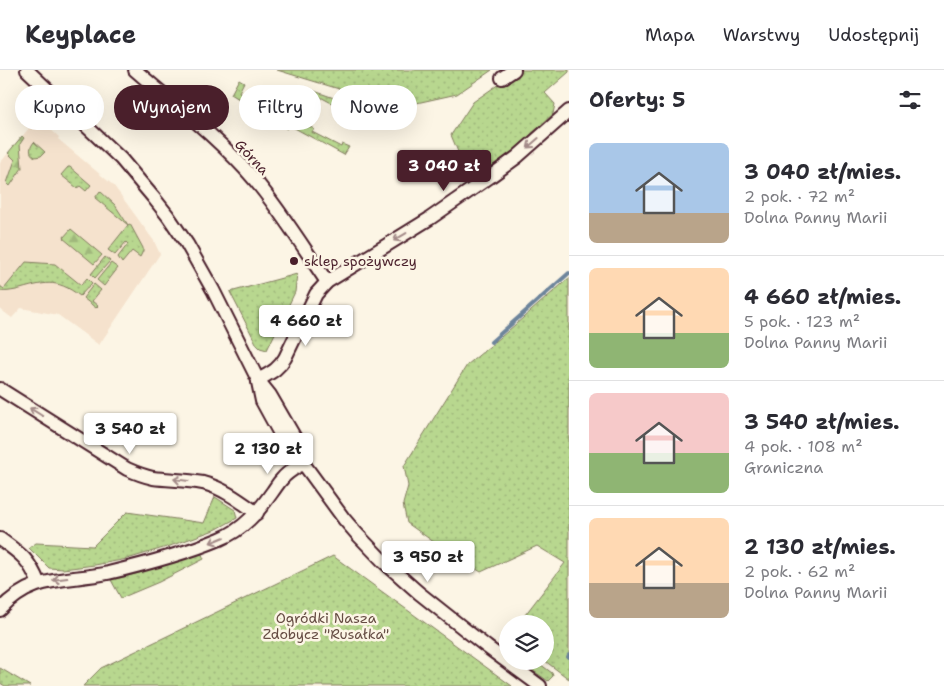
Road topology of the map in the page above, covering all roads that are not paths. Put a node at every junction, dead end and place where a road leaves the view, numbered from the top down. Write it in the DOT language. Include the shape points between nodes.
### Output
graph roads {
  1 [pos="27,70"];
  2 [pos="135,70"];
  3 [pos="514,70"];
  4 [pos="502,78"];
  5 [pos="569,111"];
  6 [pos="327,282"];
  7 [pos="258,380"];
  8 [pos="0,390"];
  9 [pos="303,463"];
  10 [pos="256,513"];
  11 [pos="0,539"];
  12 [pos="39,584"];
  13 [pos="0,610"];
  14 [pos="540,686"];
  1 -- 7 [label="street" via="97,135 168,216 197,260"];
  2 -- 6 [label="street, Górna" via="234,157 286,221"];
  3 -- 4 [label="street"];
  5 -- 6 [label="street, one-way" via="491,176"];
  6 -- 7 [label="street" via="316,294 286,358 274,371"];
  7 -- 9 [label="street" via="262,401 284,443"];
  10 -- 8 [label="street, one-way" via="220,489 202,483 152,478 127,469"];
  9 -- 10 [label="street" via="282,478"];
  9 -- 14 [label="street" via="344,519 384,562 440,610"];
  10 -- 12 [label="street, one-way" via="222,538 196,548 106,573"];
  11 -- 12 [label="street" via="22,555 34,570"];
  12 -- 13 [label="street" via="14,596"];
}
